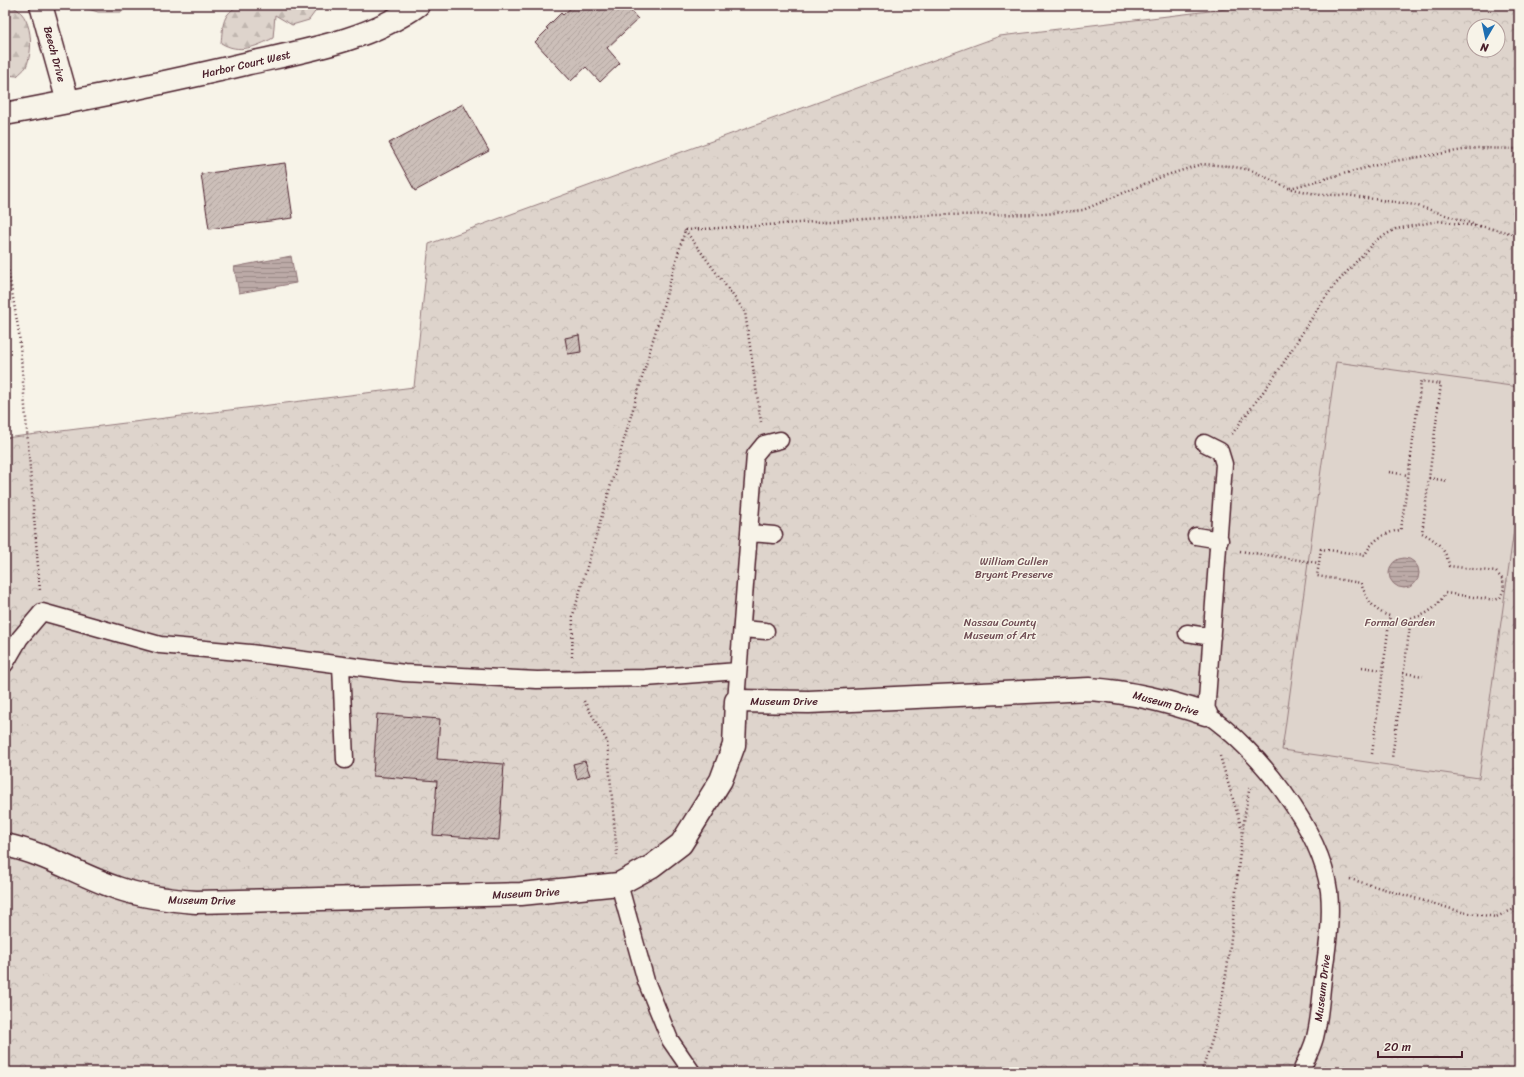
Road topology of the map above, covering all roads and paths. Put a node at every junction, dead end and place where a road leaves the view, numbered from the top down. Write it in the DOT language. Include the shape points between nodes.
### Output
graph roads {
  1 [pos="41,5"];
  2 [pos="418,5"];
  3 [pos="68,102"];
  4 [pos="5,114"];
  5 [pos="1519,149"];
  6 [pos="1288,188"];
  7 [pos="1482,227"];
  8 [pos="684,230"];
  9 [pos="1519,235"];
  10 [pos="5,251"];
  11 [pos="772,442"];
  12 [pos="1204,442"];
  13 [pos="1220,451"];
  14 [pos="1389,472"];
  15 [pos="1408,475"];
  16 [pos="1429,478"];
  17 [pos="1448,481"];
  18 [pos="750,533"];
  19 [pos="774,535"];
  20 [pos="1196,536"];
  21 [pos="1220,540"];
  22 [pos="1319,563"];
  23 [pos="42,612"];
  24 [pos="742,629"];
  25 [pos="766,631"];
  26 [pos="1187,633"];
  27 [pos="1212,637"];
  28 [pos="5,664"];
  29 [pos="341,665"];
  30 [pos="1362,667"];
  31 [pos="1382,670"];
  32 [pos="738,671"];
  33 [pos="1403,673"];
  34 [pos="1423,676"];
  35 [pos="572,679"];
  36 [pos="736,700"];
  37 [pos="1206,714"];
  38 [pos="1218,751"];
  39 [pos="1372,754"];
  40 [pos="1255,757"];
  41 [pos="1392,758"];
  42 [pos="345,760"];
  43 [pos="1242,828"];
  44 [pos="5,845"];
  45 [pos="1323,870"];
  46 [pos="619,884"];
  47 [pos="1519,907"];
  48 [pos="692,1072"];
  49 [pos="1201,1072"];
  50 [pos="1301,1072"];
  1 -- 3 [label="street, Beech Drive"];
  2 -- 3 [label="street, Harbor Court West" via="387,24 337,43 143,88"];
  3 -- 4 [label="street, Harbor Court West"];
  5 -- 6 [label="path" via="1476,148 1388,162"];
  6 -- 7 [label="path" via="1321,195 1346,195 1415,205"];
  6 -- 8 [label="path" via="1251,170 1202,164 1161,177 1083,210 1045,214 930,215"];
  7 -- 9 [label="path"];
  7 -- 13 [label="path" via="1438,221 1396,230 1376,240 1334,286 1277,373"];
  8 -- 11 [label="path" via="745,312"];
  8 -- 35 [label="path" via="573,615"];
  10 -- 23 [label="path" via="19,333"];
  11 -- 18 [label="lane" via="755,455"];
  12 -- 13 [label="lane"];
  13 -- 21 [label="lane" via="1224,464"];
  14 -- 15 [label="path"];
  15 -- 16 [label="path" via="1421,381 1441,384"];
  15 -- 22 [label="path" via="1401,530 1391,531 1378,538 1365,555 1321,549"];
  16 -- 17 [label="path"];
  16 -- 33 [label="path" via="1422,533 1442,548 1449,566 1496,572 1503,580 1504,589 1503,594 1495,600 1445,593 1430,612 1411,618"];
  18 -- 19 [label="lane"];
  18 -- 24 [label="lane"];
  20 -- 21 [label="lane"];
  21 -- 22 [label="path" via="1235,550"];
  21 -- 27 [label="lane"];
  22 -- 31 [label="path" via="1317,576 1362,583 1364,593 1373,606 1390,616"];
  23 -- 28 [label="lane" via="20,638"];
  23 -- 29 [label="lane" via="160,645"];
  24 -- 25 [label="lane"];
  24 -- 32 [label="lane"];
  26 -- 27 [label="lane"];
  27 -- 37 [label="lane"];
  29 -- 35 [label="lane" via="404,673 537,680"];
  29 -- 42 [label="lane"];
  30 -- 31 [label="path"];
  31 -- 39 [label="path"];
  32 -- 35 [label="lane" via="645,678"];
  32 -- 36 [label="lane"];
  33 -- 34 [label="path"];
  33 -- 41 [label="path"];
  35 -- 46 [label="path" via="607,741"];
  36 -- 37 [label="street, Museum Drive" via="809,702 1089,689 1153,697"];
  36 -- 46 [label="street, Museum Drive" via="734,745 714,794 681,844 652,866"];
  37 -- 40 [label="lane, Museum Drive" via="1232,733"];
  38 -- 43 [label="path"];
  40 -- 43 [label="path"];
  40 -- 45 [label="lane, Museum Drive" via="1295,807 1317,847"];
  43 -- 49 [label="path" via="1234,924 1224,992 1211,1047"];
  44 -- 46 [label="street, Museum Drive" via="26,849 116,888 157,898 196,902 521,894"];
  45 -- 47 [label="path" via="1462,912 1496,917"];
  45 -- 50 [label="lane, Museum Drive" via="1329,891 1330,927 1316,1034"];
  46 -- 48 [label="lane" via="646,981 670,1040"];
}
